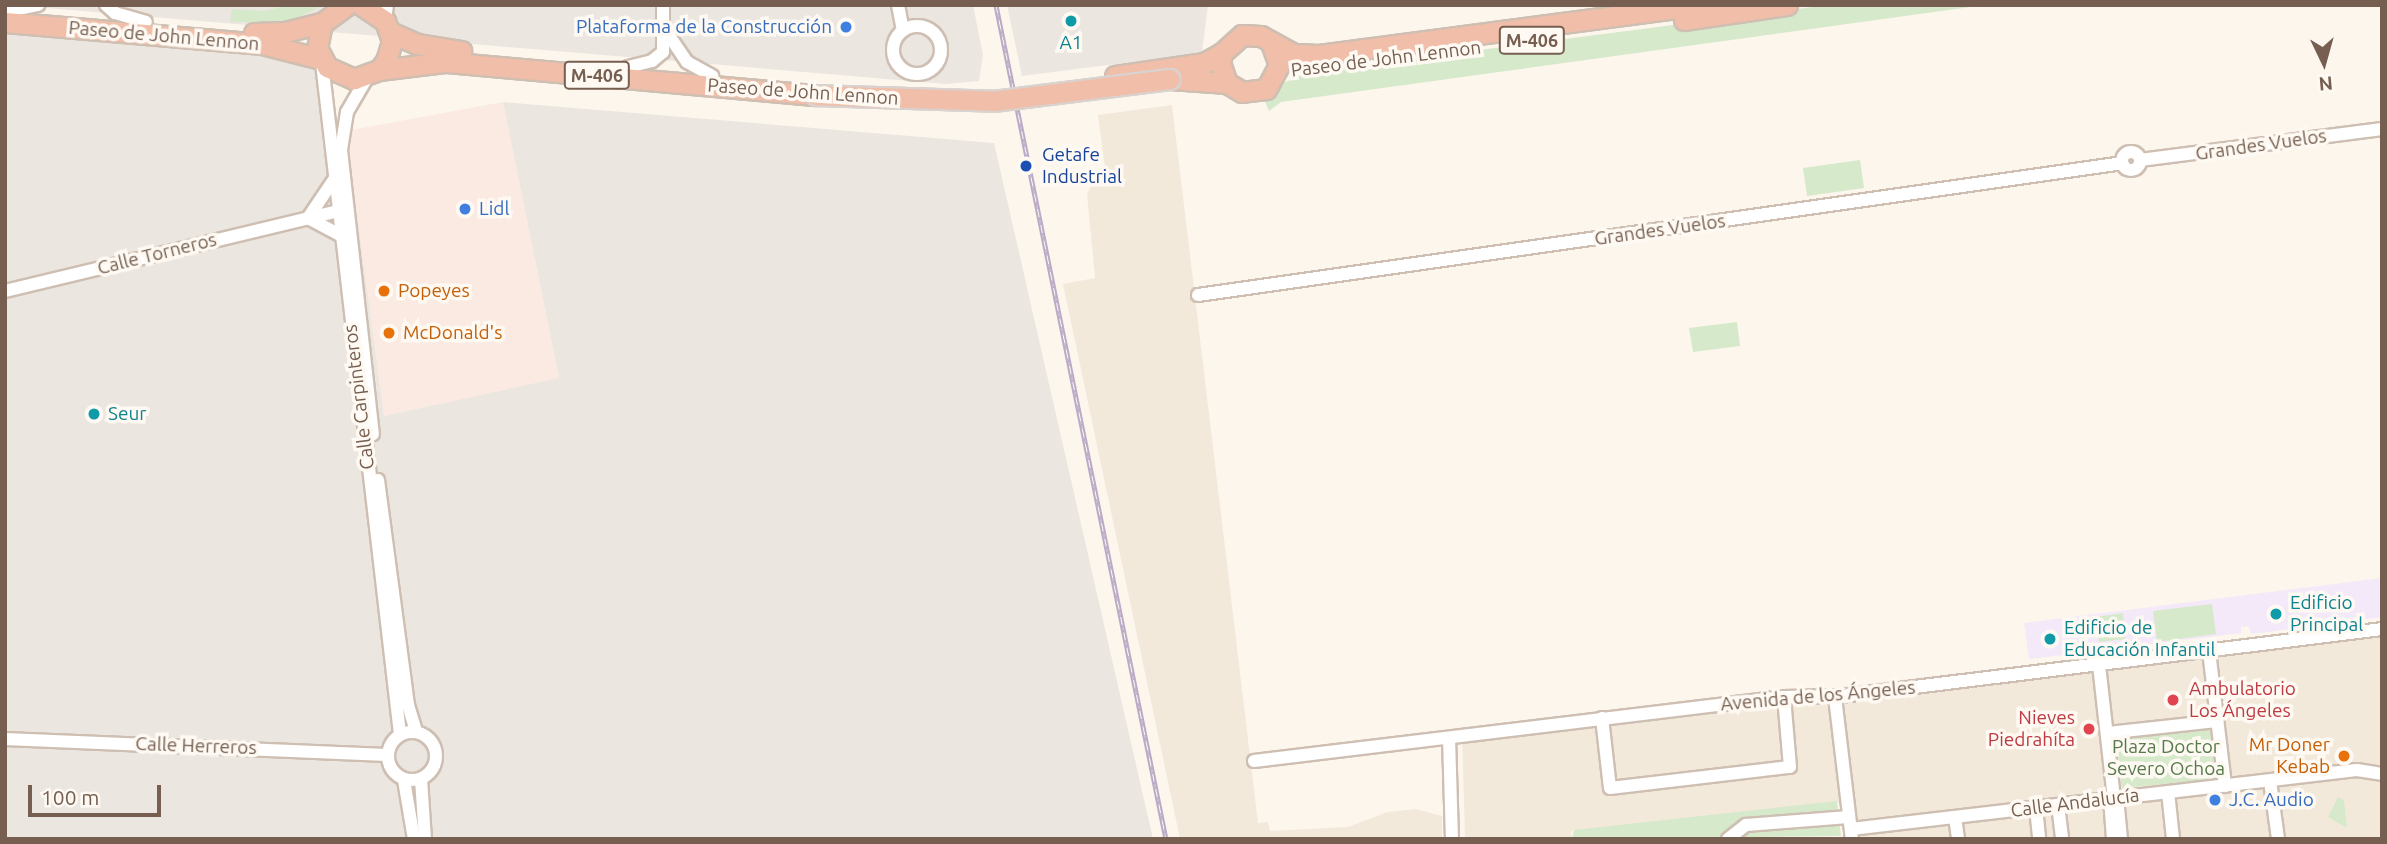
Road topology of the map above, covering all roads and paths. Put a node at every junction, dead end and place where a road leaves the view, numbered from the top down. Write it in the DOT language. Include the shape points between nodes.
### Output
graph roads {
  1 [pos="37,5"];
  2 [pos="106,5"];
  3 [pos="347,5"];
  4 [pos="361,5"];
  5 [pos="663,5"];
  6 [pos="898,5"];
  7 [pos="1701,5"];
  8 [pos="1787,5"];
  9 [pos="6,14"];
  10 [pos="387,19"];
  11 [pos="146,22"];
  12 [pos="322,23"];
  13 [pos="662,25"];
  14 [pos="903,30"];
  15 [pos="1271,43"];
  16 [pos="1222,53"];
  17 [pos="321,59"];
  18 [pos="628,67"];
  19 [pos="373,73"];
  20 [pos="1171,74"];
  21 [pos="1278,74"];
  22 [pos="712,76"];
  23 [pos="1227,83"];
  24 [pos="817,89"];
  25 [pos="2382,129"];
  26 [pos="335,178"];
  27 [pos="341,210"];
  28 [pos="308,218"];
  29 [pos="340,235"];
  30 [pos="5,291"];
  31 [pos="1198,295"];
  32 [pos="2382,629"];
  33 [pos="2209,651"];
  34 [pos="2099,665"];
  35 [pos="1784,697"];
  36 [pos="1835,697"];
  37 [pos="1602,718"];
  38 [pos="2217,720"];
  39 [pos="416,732"];
  40 [pos="2107,733"];
  41 [pos="400,734"];
  42 [pos="1449,738"];
  43 [pos="5,739"];
  44 [pos="387,755"];
  45 [pos="1254,761"];
  46 [pos="2382,774"];
  47 [pos="421,779"];
  48 [pos="404,780"];
  49 [pos="2270,781"];
  50 [pos="2225,786"];
  51 [pos="2168,792"];
  52 [pos="2114,798"];
  53 [pos="2058,805"];
  54 [pos="2036,808"];
  55 [pos="1955,817"];
  56 [pos="1851,828"];
  57 [pos="414,839"];
  58 [pos="425,839"];
  59 [pos="1452,839"];
  60 [pos="1728,839"];
  61 [pos="1958,839"];
  62 [pos="2039,839"];
  63 [pos="2062,839"];
  64 [pos="2113,839"];
  65 [pos="2122,839"];
  66 [pos="2173,839"];
  67 [pos="2278,839"];
  1 -- 9 [label="street"];
  2 -- 11 [label="street" via="115,13"];
  3 -- 12 [label="highway"];
  4 -- 10 [label="highway, M-406"];
  5 -- 13 [label="street"];
  6 -- 14 [label="street"];
  7 -- 15 [label="highway, Paseo de John Lennon / M-406" via="1319,55 1294,54"];
  8 -- 21 [label="highway, Paseo de John Lennon / M-406"];
  9 -- 11 [label="highway, Paseo de John Lennon"];
  9 -- 17 [label="highway, Paseo de John Lennon / M-406" via="262,44"];
  10 -- 18 [label="highway, Paseo de John Lennon / M-406" via="439,49"];
  10 -- 19 [label="highway" via="390,50"];
  11 -- 12 [label="highway, Paseo de John Lennon" via="273,33"];
  12 -- 17 [label="highway" via="317,38"];
  13 -- 18 [label="street" via="663,52 652,61"];
  13 -- 22 [label="street" via="687,62"];
  15 -- 16 [label="highway, M-406" via="1261,36 1242,35"];
  15 -- 21 [label="highway" via="1278,54"];
  16 -- 20 [label="highway, Paseo de John Lennon / M-406"];
  16 -- 23 [label="highway" via="1220,63"];
  17 -- 19 [label="highway, M-406" via="342,77"];
  17 -- 26 [label="street, Calle Carpinteros"];
  18 -- 22 [label="highway, Paseo de John Lennon / M-406"];
  19 -- 24 [label="highway, Paseo de John Lennon / M-406" via="445,62"];
  19 -- 27 [label="street, Calle Carpinteros" via="351,103 342,129"];
  20 -- 23 [label="highway, Paseo de John Lennon / M-406"];
  20 -- 24 [label="highway, Paseo de John Lennon / M-406, bridge" via="993,101"];
  21 -- 23 [label="highway, M-406" via="1266,89 1252,93"];
  22 -- 24 [label="highway, Paseo de John Lennon / M-406"];
  25 -- 31 [label="street, Grandes Vuelos" via="2140,160 2133,169 2123,163"];
  26 -- 27 [label="street, Calle Carpinteros"];
  26 -- 28 [label="street"];
  27 -- 28 [label="street, Calle Torneros"];
  27 -- 29 [label="street, Calle Carpinteros"];
  27 -- 39 [label="street, Calle Carpinteros" via="408,705"];
  28 -- 29 [label="street"];
  28 -- 30 [label="street, Calle Torneros"];
  29 -- 41 [label="street, Calle Carpinteros"];
  32 -- 33 [label="street, Avenida de los Ángeles"];
  33 -- 34 [label="street, Avenida de los Ángeles"];
  33 -- 38 [label="street"];
  34 -- 36 [label="street, Avenida de los Ángeles"];
  34 -- 40 [label="street"];
  35 -- 36 [label="street, Avenida de los Ángeles"];
  35 -- 37 [label="street, Avenida de los Ángeles"];
  35 -- 37 [label="street" via="1790,767 1610,788"];
  36 -- 56 [label="street"];
  37 -- 42 [label="street, Avenida de los Ángeles"];
  38 -- 40 [label="street"];
  38 -- 50 [label="street"];
  39 -- 41 [label="street"];
  39 -- 47 [label="street" via="426,736 436,750 432,771"];
  40 -- 52 [label="street"];
  41 -- 44 [label="street"];
  42 -- 45 [label="street, Avenida de los Ángeles"];
  42 -- 59 [label="street"];
  43 -- 44 [label="street, Calle Herreros"];
  44 -- 48 [label="street" via="394,773"];
  46 -- 49 [label="street, Calle Andalucía" via="2357,770"];
  47 -- 48 [label="street"];
  47 -- 58 [label="street"];
  48 -- 57 [label="street"];
  49 -- 50 [label="street, Calle Andalucía"];
  49 -- 67 [label="street"];
  50 -- 51 [label="street, Calle Andalucía"];
  51 -- 52 [label="street, Calle Andalucía"];
  51 -- 66 [label="street"];
  52 -- 53 [label="street, Calle Andalucía"];
  52 -- 64 [label="street"];
  52 -- 65 [label="street"];
  53 -- 54 [label="street, Calle Andalucía"];
  53 -- 63 [label="street"];
  54 -- 55 [label="street, Calle Andalucía"];
  54 -- 62 [label="street"];
  55 -- 56 [label="street, Calle Andalucía"];
  55 -- 61 [label="street"];
  56 -- 60 [label="street, Calle Andalucía" via="1746,825"];
}
